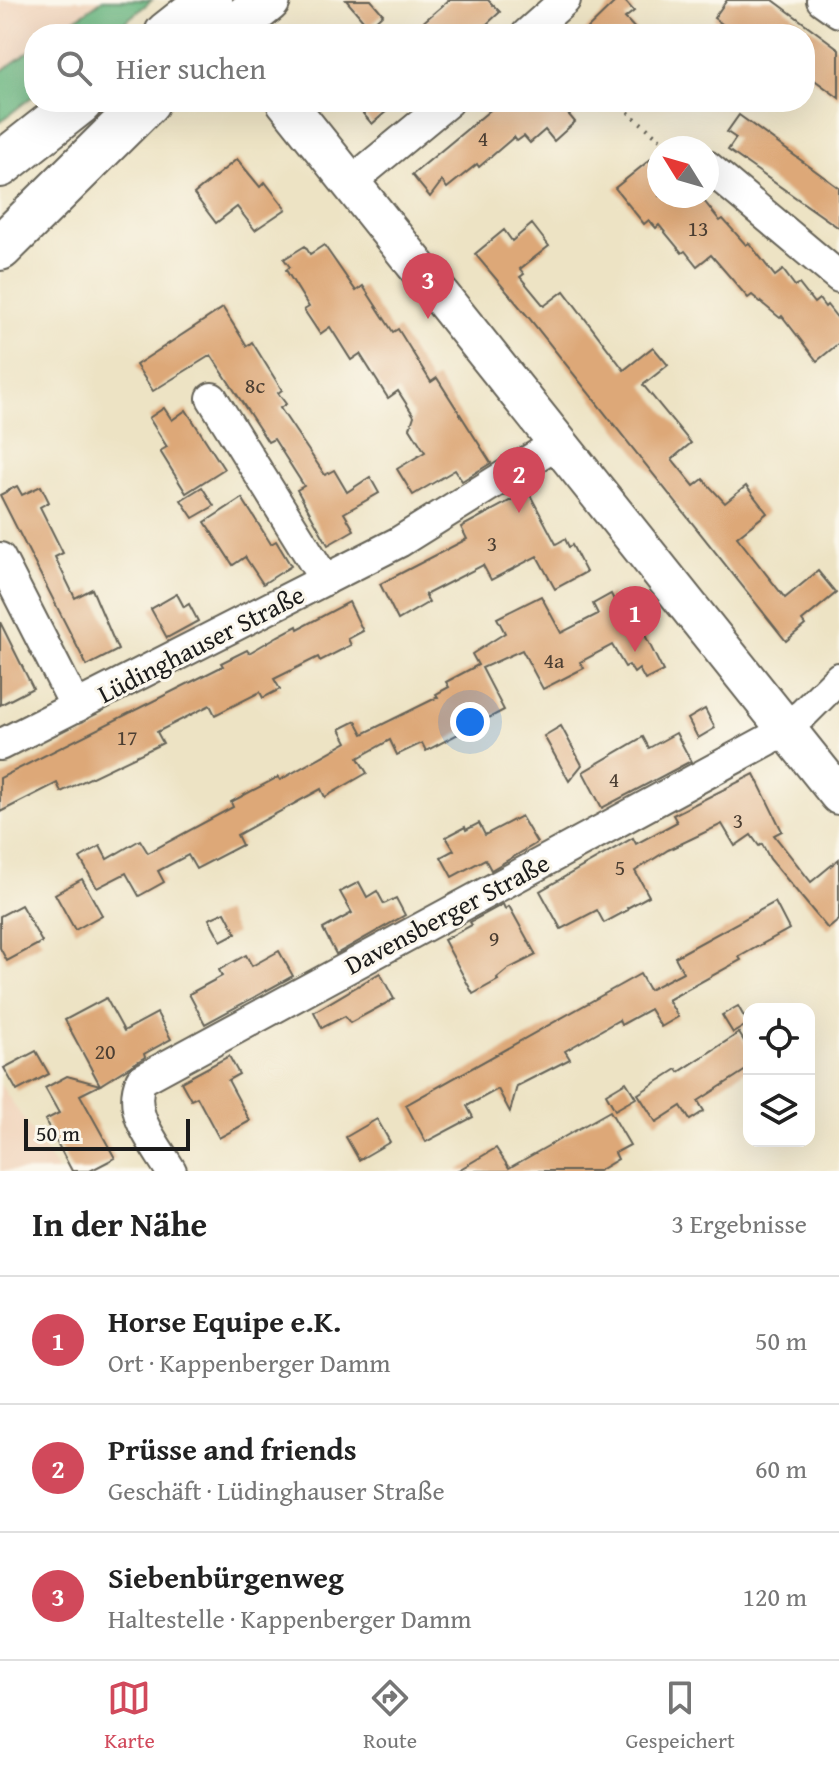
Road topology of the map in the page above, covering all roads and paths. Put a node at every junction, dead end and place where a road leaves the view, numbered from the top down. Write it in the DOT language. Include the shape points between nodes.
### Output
graph roads {
  1 [pos="210,0"];
  2 [pos="268,0"];
  3 [pos="565,0"];
  4 [pos="822,0"];
  5 [pos="839,12"];
  6 [pos="180,24"];
  7 [pos="238,24"];
  8 [pos="538,24"];
  9 [pos="66,112"];
  10 [pos="67,112"];
  11 [pos="128,112"];
  12 [pos="137,112"];
  13 [pos="294,112"];
  14 [pos="436,112"];
  15 [pos="628,112"];
  16 [pos="656,136"];
  17 [pos="0,141"];
  18 [pos="0,165"];
  19 [pos="719,176"];
  20 [pos="351,182"];
  21 [pos="0,214"];
  22 [pos="0,248"];
  23 [pos="839,277"];
  24 [pos="212,398"];
  25 [pos="559,442"];
  26 [pos="0,558"];
  27 [pos="325,580"];
  28 [pos="839,678"];
  29 [pos="76,707"];
  30 [pos="785,728"];
  31 [pos="0,745"];
  32 [pos="839,795"];
  33 [pos="171,1171"];
  1 -- 6 [label="highway"];
  2 -- 7 [label="highway"];
  3 -- 8 [label="street"];
  4 -- 5 [label="street"];
  9 -- 17 [label="highway"];
  10 -- 18 [label="highway"];
  11 -- 21 [label="highway"];
  12 -- 22 [label="highway"];
  13 -- 20 [label="main road"];
  14 -- 20 [label="street"];
  15 -- 16 [label="path"];
  19 -- 23 [label="street"];
  20 -- 25 [label="main road"];
  24 -- 27 [label="street, Lüdinghauser Straße"];
  25 -- 27 [label="street, Lüdinghauser Straße" via="399,542"];
  25 -- 30 [label="main road"];
  26 -- 29 [label="street, Lüdinghauser Straße"];
  27 -- 29 [label="street, Lüdinghauser Straße"];
  28 -- 30 [label="street, Davensberger Straße"];
  29 -- 31 [label="street, Lüdinghauser Straße"];
  30 -- 32 [label="main road"];
  30 -- 33 [label="street, Davensberger Straße" via="141,1080 134,1095 139,1116"];
}
